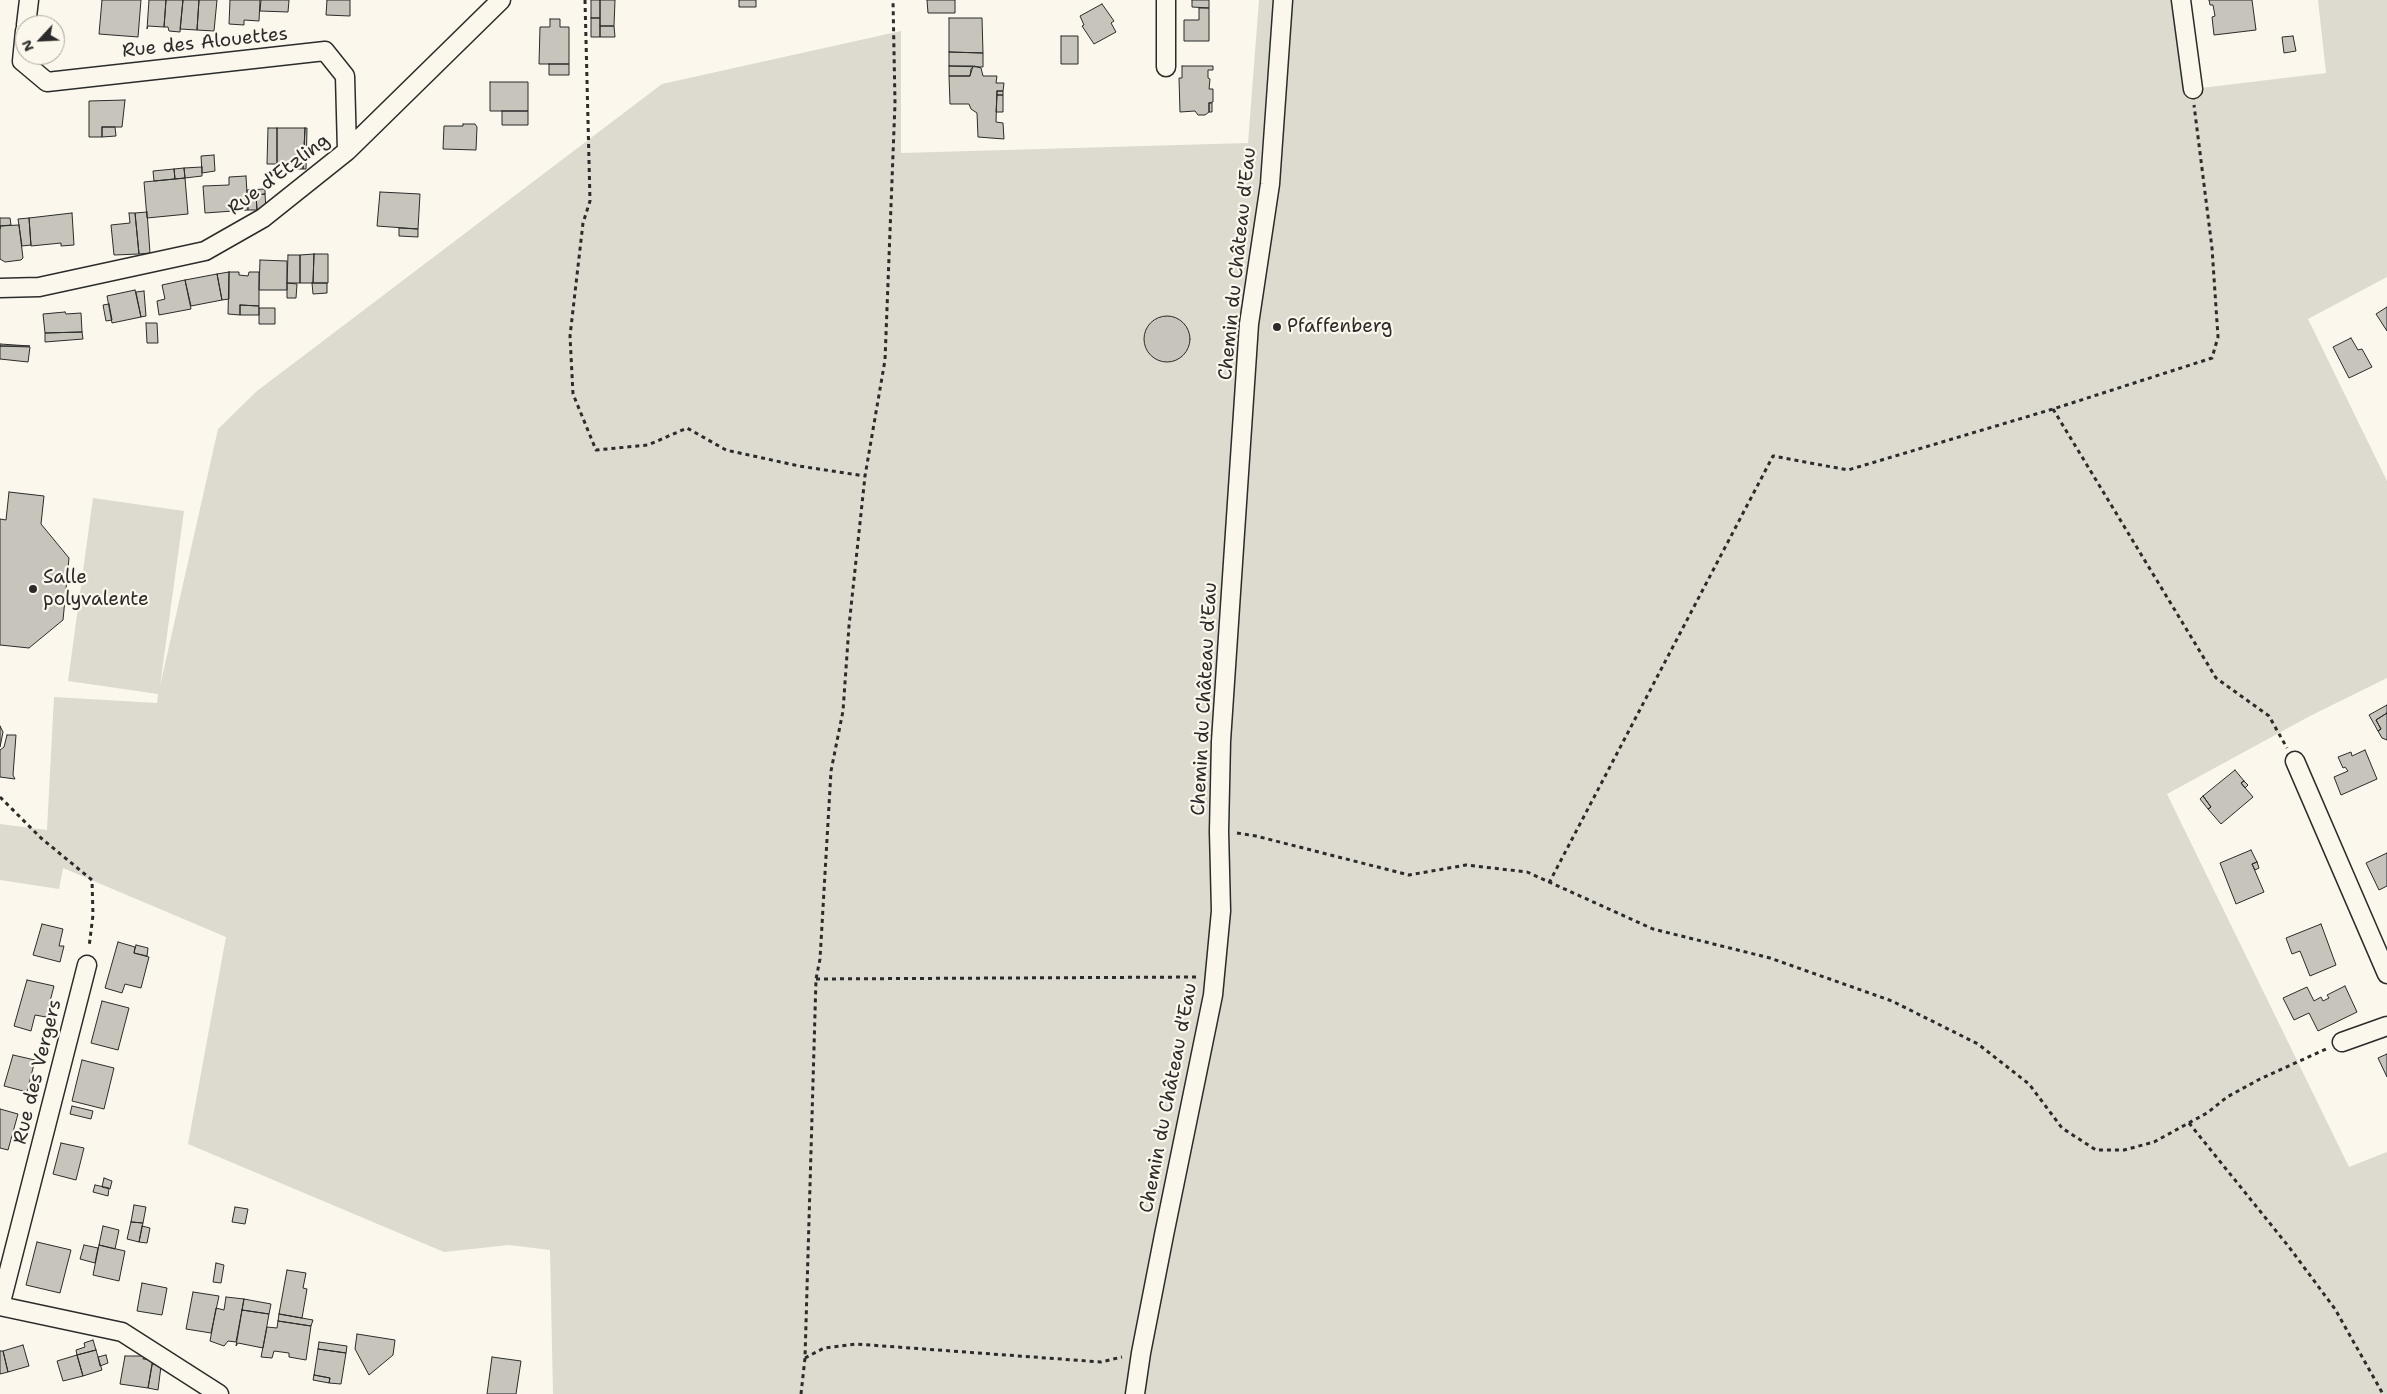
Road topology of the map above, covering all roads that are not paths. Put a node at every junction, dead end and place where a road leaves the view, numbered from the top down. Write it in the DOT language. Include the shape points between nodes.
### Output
graph roads {
  1 [pos="29,0"];
  2 [pos="501,0"];
  3 [pos="1166,0"];
  4 [pos="1283,0"];
  5 [pos="2181,0"];
  6 [pos="27,15"];
  7 [pos="27,65"];
  8 [pos="1166,67"];
  9 [pos="2192,89"];
  10 [pos="346,151"];
  11 [pos="0,288"];
  12 [pos="2294,761"];
  13 [pos="86,965"];
  14 [pos="2387,974"];
  15 [pos="2387,1026"];
  16 [pos="2342,1042"];
  17 [pos="0,1306"];
  18 [pos="219,1394"];
  19 [pos="1135,1394"];
  1 -- 6 [label="street"];
  2 -- 10 [label="street, Rue d'Etzling"];
  3 -- 8 [label="street"];
  4 -- 19 [label="street, Chemin du Château d'Eau" via="1270,184 1248,324 1221,741 1221,911 1215,977"];
  5 -- 9 [label="street"];
  7 -- 10 [label="street, Rue des Alouettes" via="47,82 325,51 345,76"];
  10 -- 11 [label="street, Rue d'Etzling" via="263,218 205,251 39,287"];
  12 -- 14 [label="street"];
  13 -- 17 [label="street, Rue des Vergers"];
  15 -- 16 [label="street"];
  17 -- 18 [label="street" via="122,1332"];
}
